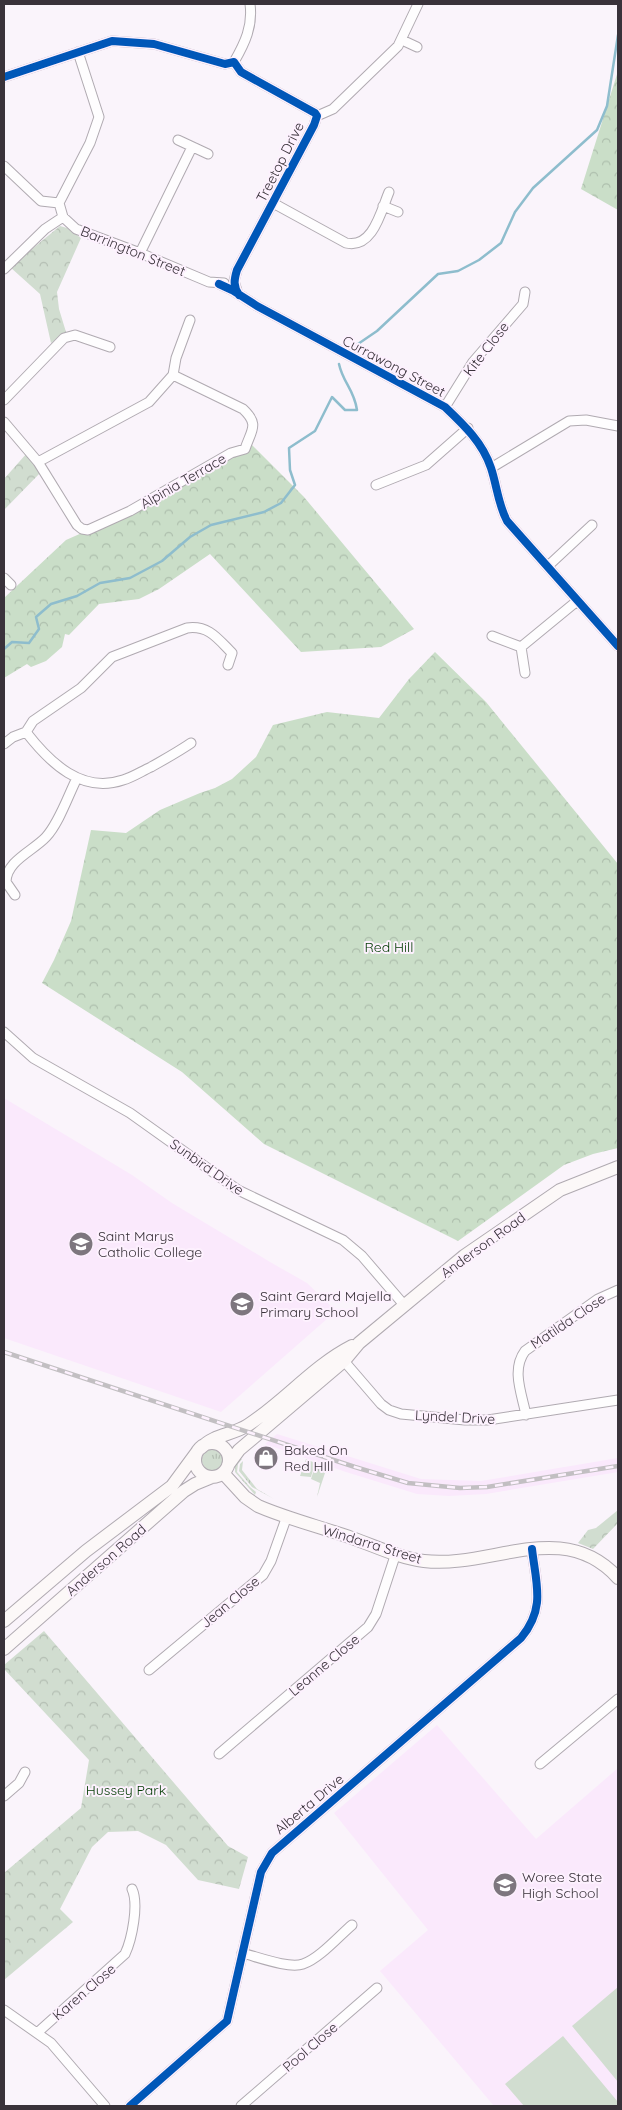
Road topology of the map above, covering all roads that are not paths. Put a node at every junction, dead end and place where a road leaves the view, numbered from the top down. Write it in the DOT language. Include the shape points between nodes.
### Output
graph roads {
  1 [pos="250,4"];
  2 [pos="418,4"];
  3 [pos="402,40"];
  4 [pos="417,47"];
  5 [pos="78,52"];
  6 [pos="234,62"];
  7 [pos="4,78"];
  8 [pos="318,116"];
  9 [pos="178,140"];
  10 [pos="192,146"];
  11 [pos="208,154"];
  12 [pos="4,166"];
  13 [pos="389,192"];
  14 [pos="59,203"];
  15 [pos="273,203"];
  16 [pos="383,206"];
  17 [pos="398,212"];
  18 [pos="63,217"];
  19 [pos="140,253"];
  20 [pos="4,269"];
  21 [pos="234,281"];
  22 [pos="219,284"];
  23 [pos="525,292"];
  24 [pos="239,295"];
  25 [pos="190,320"];
  26 [pos="110,347"];
  27 [pos="173,374"];
  28 [pos="4,400"];
  29 [pos="445,407"];
  30 [pos="4,422"];
  31 [pos="618,426"];
  32 [pos="468,428"];
  33 [pos="38,462"];
  34 [pos="491,468"];
  35 [pos="376,485"];
  36 [pos="592,525"];
  37 [pos="548,566"];
  38 [pos="4,578"];
  39 [pos="11,586"];
  40 [pos="577,601"];
  41 [pos="492,636"];
  42 [pos="618,646"];
  43 [pos="521,647"];
  44 [pos="228,665"];
  45 [pos="525,673"];
  46 [pos="26,732"];
  47 [pos="191,743"];
  48 [pos="4,744"];
  49 [pos="77,778"];
  50 [pos="15,895"];
  51 [pos="4,1032"];
  52 [pos="618,1167"];
  53 [pos="618,1290"];
  54 [pos="405,1306"];
  55 [pos="340,1357"];
  56 [pos="618,1400"];
  57 [pos="526,1415"];
  58 [pos="199,1450"];
  59 [pos="221,1472"];
  60 [pos="287,1516"];
  61 [pos="532,1549"];
  62 [pos="396,1553"];
  63 [pos="618,1578"];
  64 [pos="4,1621"];
  65 [pos="4,1649"];
  66 [pos="149,1670"];
  67 [pos="618,1699"];
  68 [pos="219,1754"];
  69 [pos="540,1764"];
  70 [pos="25,1772"];
  71 [pos="4,1796"];
  72 [pos="132,1889"];
  73 [pos="352,1925"];
  74 [pos="242,1953"];
  75 [pos="378,1988"];
  76 [pos="4,2010"];
  77 [pos="37,2033"];
  78 [pos="105,2106"];
  79 [pos="130,2106"];
  80 [pos="241,2106"];
  1 -- 6 [label="street" via="249,32"];
  2 -- 3 [label="street"];
  3 -- 4 [label="street"];
  3 -- 8 [label="street" via="339,104"];
  5 -- 6 [label="street" via="103,42 124,41 154,44 226,64"];
  5 -- 7 [label="street"];
  5 -- 14 [label="street" via="99,117 90,143"];
  6 -- 8 [label="street, Treetop Drive" via="241,72"];
  8 -- 15 [label="street, Treetop Drive"];
  9 -- 10 [label="street"];
  10 -- 11 [label="street"];
  10 -- 19 [label="street"];
  12 -- 14 [label="street" via="41,201"];
  13 -- 16 [label="street"];
  14 -- 18 [label="street"];
  15 -- 16 [label="street" via="346,243 356,244 368,237"];
  15 -- 21 [label="street, Treetop Drive"];
  16 -- 17 [label="street"];
  18 -- 19 [label="street, Barrington Street" via="76,229"];
  18 -- 20 [label="street" via="45,229"];
  19 -- 22 [label="street, Barrington Street"];
  21 -- 22 [label="street, Barrington Street"];
  21 -- 24 [label="street"];
  22 -- 24 [label="street, Currawong Street"];
  23 -- 29 [label="street, Kite Close" via="523,304 473,362"];
  24 -- 29 [label="street, Currawong Street"];
  25 -- 27 [label="street"];
  26 -- 28 [label="street" via="75,335 64,338"];
  27 -- 33 [label="street" via="149,402"];
  27 -- 33 [label="street, Alpinia Terrace" via="243,409 252,417 254,426 245,449 231,453 130,511 88,530 77,525"];
  29 -- 32 [label="street, Currawong Street"];
  30 -- 33 [label="street, Alpinia Terrace"];
  31 -- 34 [label="street" via="586,420 569,421"];
  32 -- 34 [label="street, Currawong Street"];
  32 -- 35 [label="street" via="426,465"];
  34 -- 37 [label="street, Currawong Street" via="500,506 508,521"];
  36 -- 37 [label="street"];
  37 -- 40 [label="street, Currawong Street"];
  38 -- 39 [label="street"];
  40 -- 42 [label="street, Currawong Street"];
  40 -- 43 [label="street"];
  41 -- 43 [label="street"];
  43 -- 45 [label="street"];
  44 -- 46 [label="street" via="232,653 212,632 200,627 187,628 112,657 81,688 33,721"];
  46 -- 48 [label="street"];
  46 -- 49 [label="street" via="48,758"];
  47 -- 49 [label="street" via="122,781 95,783"];
  49 -- 50 [label="street" via="46,836 8,873 6,882"];
  51 -- 54 [label="street, Sunbird Drive" via="33,1058 130,1113 238,1190 343,1240 362,1256"];
  52 -- 54 [label="street, Anderson Road" via="553,1194 464,1256"];
  53 -- 57 [label="street, Matilda Close" via="598,1299 525,1351 517,1372"];
  54 -- 55 [label="street, Anderson Road"];
  55 -- 57 [label="street, Lyndel Drive" via="381,1404 401,1414 465,1420"];
  55 -- 58 [label="street, Anderson Road" via="326,1361 249,1424 212,1439"];
  55 -- 59 [label="street, Anderson Road" via="243,1446"];
  56 -- 57 [label="street, Lyndel Drive"];
  58 -- 59 [label="street" via="195,1459 197,1469 205,1476"];
  58 -- 59 [label="street" via="210,1443 221,1446 228,1454"];
  58 -- 64 [label="street, Anderson Road" via="172,1486 86,1551"];
  59 -- 60 [label="street, Windarra Street" via="250,1501"];
  59 -- 65 [label="street, Anderson Road" via="184,1491"];
  60 -- 62 [label="street, Windarra Street"];
  60 -- 66 [label="street, Jean Close" via="263,1575"];
  61 -- 62 [label="street, Windarra Street" via="452,1561 425,1561"];
  61 -- 63 [label="street, Windarra Street" via="562,1548 584,1553"];
  61 -- 74 [label="street, Alberta Drive" via="538,1605 530,1628 272,1853 261,1872"];
  62 -- 68 [label="street, Leanne Close" via="376,1614 368,1627"];
  67 -- 69 [label="street"];
  70 -- 71 [label="street" via="19,1783"];
  72 -- 77 [label="street, Karen Close" via="136,1897 125,1954"];
  73 -- 74 [label="street" via="302,1965"];
  74 -- 79 [label="street, Alberta Drive" via="227,2021"];
  75 -- 80 [label="street, Pool Close"];
  76 -- 77 [label="street"];
  77 -- 78 [label="street" via="58,2051"];
}
